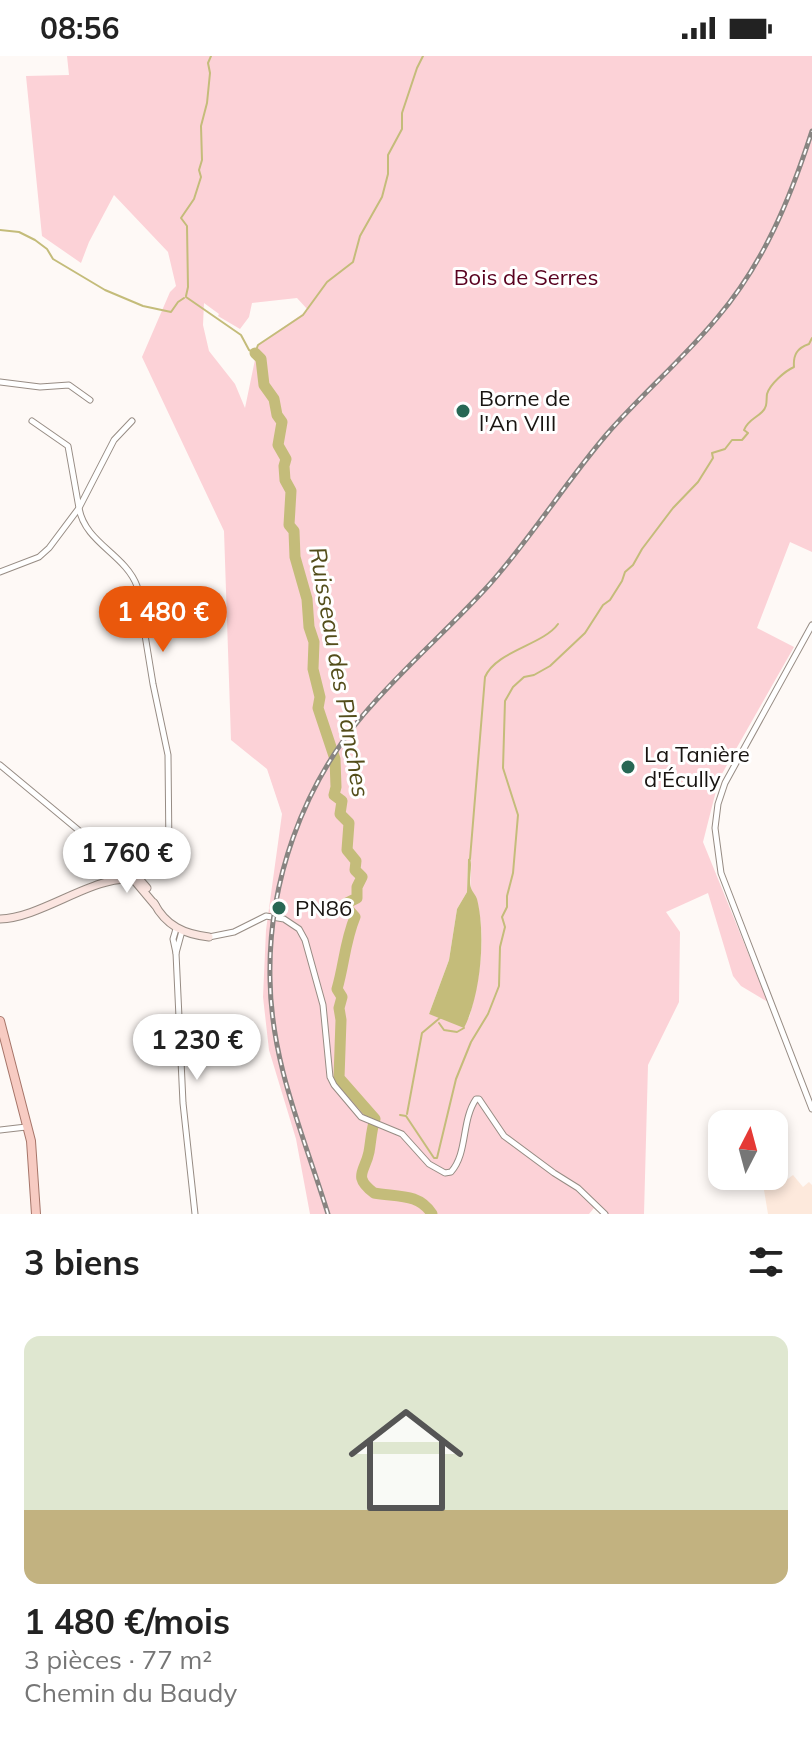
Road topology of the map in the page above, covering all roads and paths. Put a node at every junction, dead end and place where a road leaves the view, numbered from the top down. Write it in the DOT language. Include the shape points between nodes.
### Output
graph roads {
  1 [pos="0,382"];
  2 [pos="90,400"];
  3 [pos="32,421"];
  4 [pos="132,421"];
  5 [pos="79,508"];
  6 [pos="0,572"];
  7 [pos="812,625"];
  8 [pos="0,765"];
  9 [pos="130,875"];
  10 [pos="0,919"];
  11 [pos="179,930"];
  12 [pos="209,937"];
  13 [pos="0,1021"];
  14 [pos="812,1109"];
  15 [pos="27,1127"];
  16 [pos="0,1130"];
  17 [pos="36,1214"];
  18 [pos="195,1214"];
  19 [pos="605,1214"];
  1 -- 2 [label="street" via="69,385"];
  3 -- 5 [label="street" via="68,446"];
  4 -- 5 [label="street" via="114,440"];
  5 -- 6 [label="street" via="39,557"];
  5 -- 9 [label="street" via="85,527 135,580 168,755 169,852 163,861"];
  7 -- 14 [label="street" via="725,783 715,838"];
  8 -- 9 [label="street"];
  9 -- 10 [label="street" via="16,918"];
  9 -- 11 [label="street"];
  11 -- 12 [label="street"];
  11 -- 18 [label="street" via="184,1107"];
  12 -- 19 [label="street" via="266,916 299,929 323,1005 330,1077 361,1117 407,1137 429,1164 445,1173 455,1167 471,1108 479,1099 501,1133"];
  13 -- 15 [label="main road"];
  15 -- 16 [label="street"];
  15 -- 17 [label="main road"];
}
